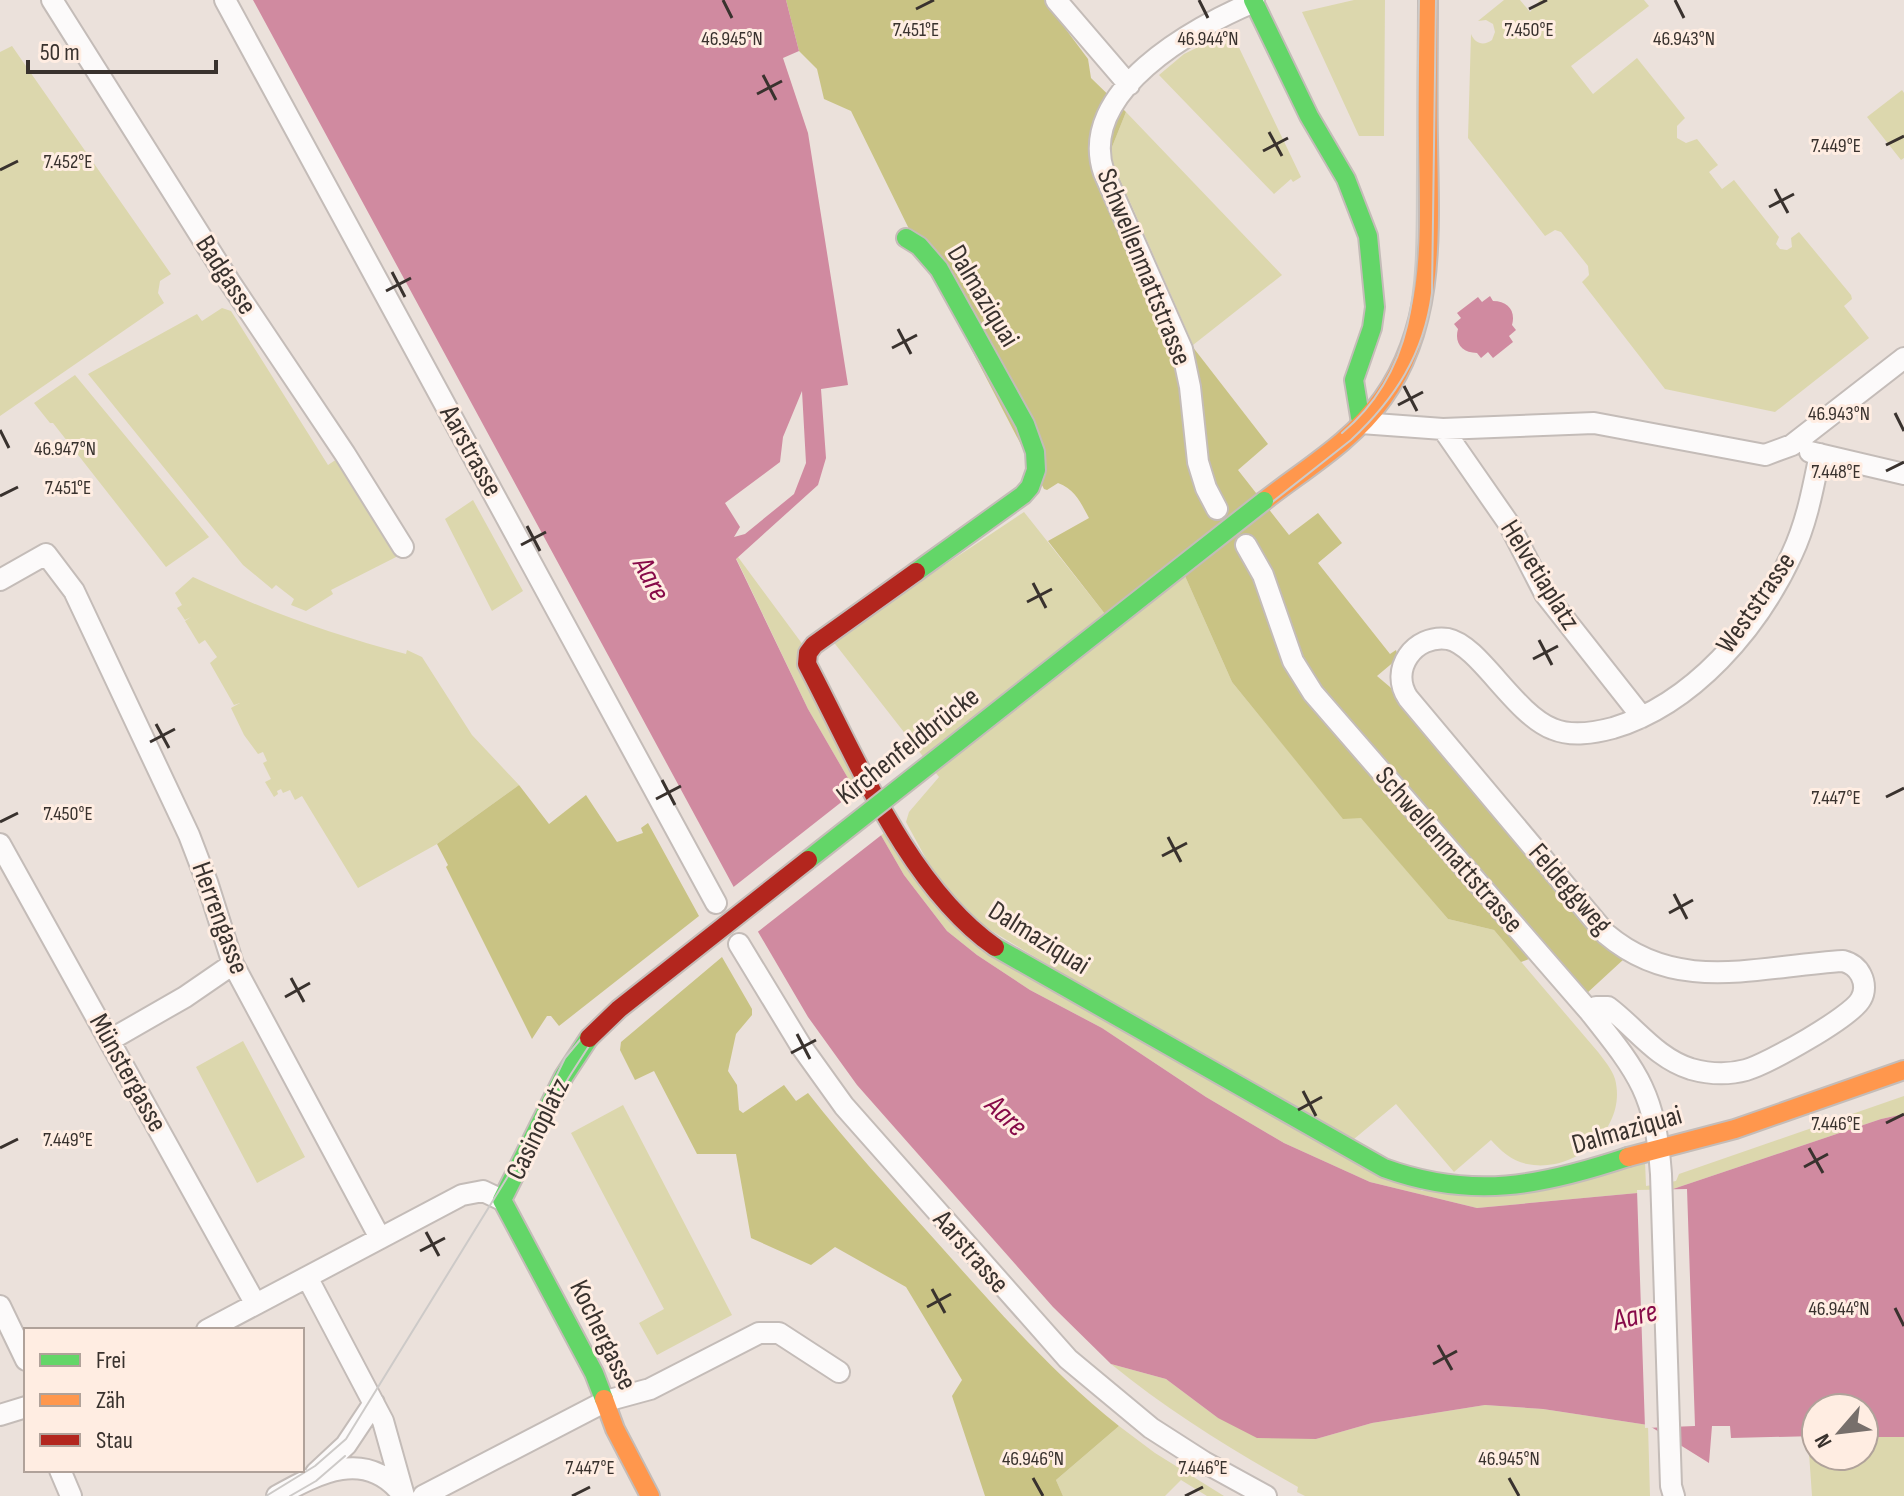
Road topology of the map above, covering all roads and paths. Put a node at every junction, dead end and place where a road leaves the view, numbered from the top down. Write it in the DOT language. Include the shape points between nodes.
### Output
graph roads {
  1 [pos="52,0"];
  2 [pos="225,0"];
  3 [pos="1056,0"];
  4 [pos="1254,1"];
  5 [pos="1433,3"];
  6 [pos="1129,85"];
  7 [pos="906,238"];
  8 [pos="1904,358"];
  9 [pos="1361,423"];
  10 [pos="1443,429"];
  11 [pos="1787,448"];
  12 [pos="1820,454"];
  13 [pos="1904,474"];
  14 [pos="1217,509"];
  15 [pos="1246,545"];
  16 [pos="403,547"];
  17 [pos="0,580"];
  18 [pos="1642,717"];
  19 [pos="0,844"];
  20 [pos="716,903"];
  21 [pos="739,944"];
  22 [pos="233,964"];
  23 [pos="1590,1012"];
  24 [pos="589,1038"];
  25 [pos="110,1040"];
  26 [pos="1904,1070"];
  27 [pos="1659,1148"];
  28 [pos="502,1200"];
  29 [pos="380,1238"];
  30 [pos="307,1277"];
  31 [pos="255,1303"];
  32 [pos="0,1306"];
  33 [pos="211,1328"];
  34 [pos="24,1356"];
  35 [pos="839,1372"];
  36 [pos="606,1401"];
  37 [pos="374,1403"];
  38 [pos="24,1408"];
  39 [pos="0,1415"];
  40 [pos="61,1472"];
  41 [pos="305,1480"];
  42 [pos="1672,1493"];
  43 [pos="71,1496"];
  44 [pos="277,1496"];
  45 [pos="404,1496"];
  46 [pos="423,1496"];
  47 [pos="650,1496"];
  48 [pos="1266,1496"];
  1 -- 16 [label="street, Badgasse"];
  2 -- 20 [label="street, Aarstrasse"];
  3 -- 6 [label="street"];
  4 -- 6 [label="street, Schwellenmattstrasse" via="1174,44"];
  4 -- 9 [label="street" via="1360,209 1372,260 1374,317 1354,380"];
  5 -- 9 [label="street" via="1424,295 1415,341 1398,376"];
  6 -- 14 [label="street, Schwellenmattstrasse" via="1105,124 1101,166 1182,349 1198,462"];
  7 -- 27 [label="street, Dalmaziquai" via="939,269 1025,424 1036,475 1023,495 814,645 807,664 899,839 943,900 970,930 1000,951 1406,1176 1451,1186 1499,1187 1571,1176"];
  8 -- 11 [label="street"];
  9 -- 10 [label="street"];
  9 -- 24 [label="street, Kirchenfeldbrücke, bridge"];
  10 -- 11 [label="street" via="1588,423 1760,455"];
  10 -- 18 [label="street, Helvetiaplatz" via="1509,524 1545,594"];
  11 -- 12 [label="street"];
  12 -- 13 [label="street"];
  12 -- 18 [label="street, Weststrasse" via="1801,534 1756,614 1708,670"];
  15 -- 23 [label="street, Schwellenmattstrasse" via="1263,575 1293,661 1313,693"];
  17 -- 22 [label="street, Herrengasse" via="46,554 74,591 189,835"];
  18 -- 23 [label="street, Feldeggweg" via="1587,733 1553,729 1519,706 1469,650 1447,639 1415,649 1400,671 1408,698 1622,947 1655,965 1690,972 1843,961 1858,970 1864,991 1852,1009 1777,1056 1746,1070 1721,1073 1668,1059 1608,1007"];
  19 -- 25 [label="street, Münstergasse"];
  21 -- 48 [label="street, Aarstrasse" via="844,1106 1052,1342 1151,1428"];
  22 -- 25 [label="street"];
  22 -- 29 [label="street, Herrengasse"];
  23 -- 27 [label="street, Schwellenmattstrasse" via="1638,1074 1653,1110"];
  24 -- 28 [label="street, Casinoplatz" via="563,1075"];
  25 -- 31 [label="street, Münstergasse"];
  26 -- 27 [label="street, Dalmaziquai" via="1735,1129"];
  27 -- 42 [label="street, Schwellenmattstrasse"];
  28 -- 29 [label="street, Casinoplatz" via="483,1191 462,1195"];
  28 -- 36 [label="street, Kochergasse"];
  29 -- 30 [label="street, Casinoplatz"];
  30 -- 31 [label="street, Casinoplatz"];
  30 -- 37 [label="street"];
  31 -- 33 [label="street, Casinoplatz"];
  32 -- 34 [label="street"];
  35 -- 36 [label="street" via="779,1333 765,1332 650,1389"];
  36 -- 46 [label="street"];
  36 -- 47 [label="street, Kochergasse"];
  37 -- 41 [label="street" via="346,1445"];
  37 -- 45 [label="street"];
  38 -- 39 [label="street"];
  40 -- 43 [label="street"];
  41 -- 44 [label="street"];
  41 -- 45 [label="street" via="356,1468 385,1477"];
}
